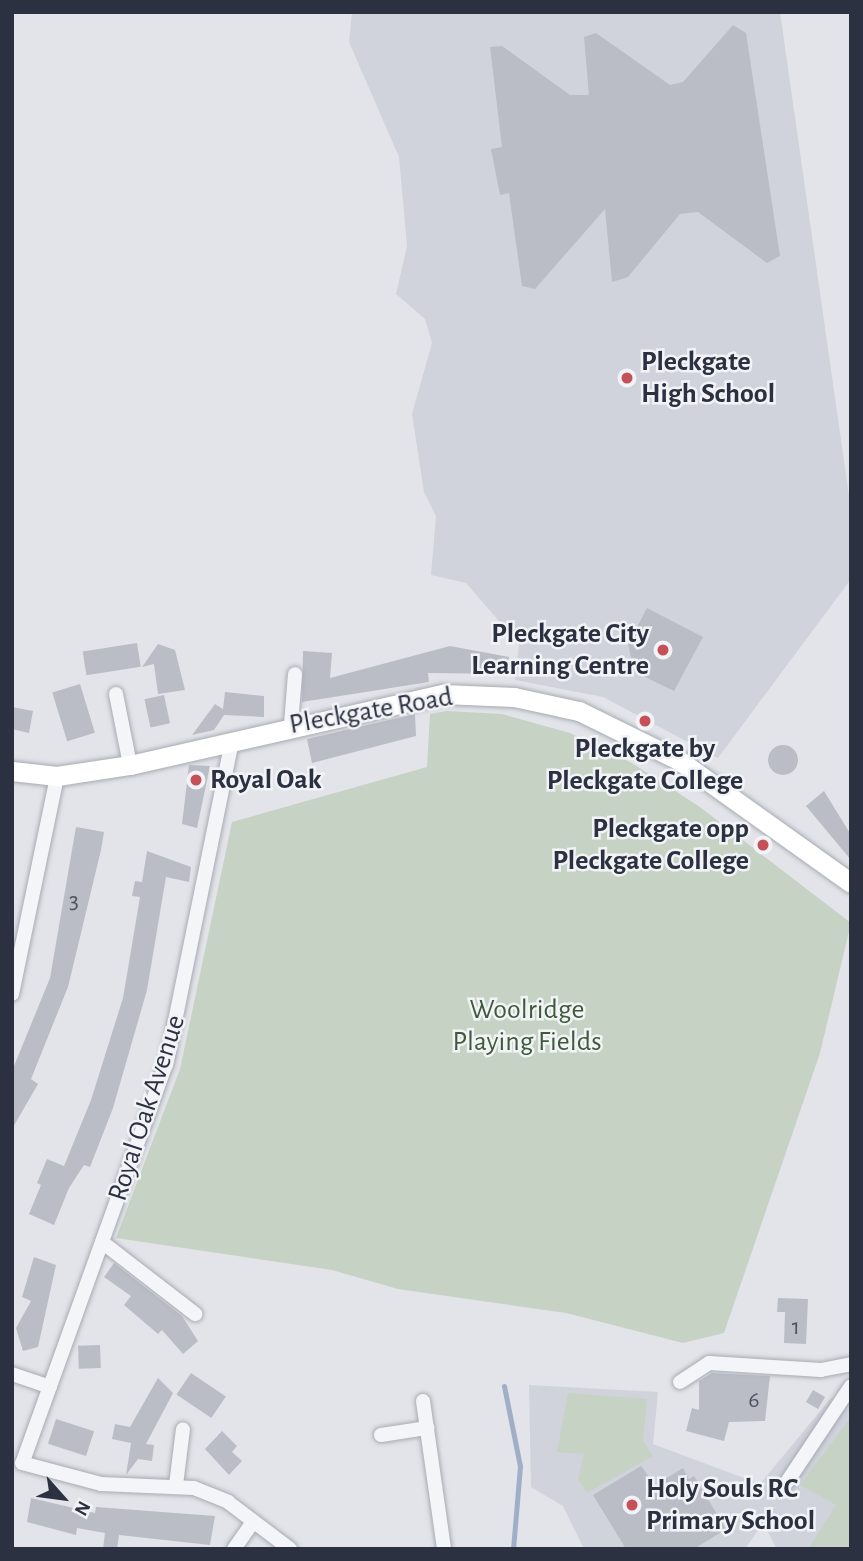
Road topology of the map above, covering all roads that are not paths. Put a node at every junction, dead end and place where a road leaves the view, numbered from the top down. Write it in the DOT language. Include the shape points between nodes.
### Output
graph roads {
  1 [pos="295,674"];
  2 [pos="116,694"];
  3 [pos="290,724"];
  4 [pos="232,741"];
  5 [pos="130,765"];
  6 [pos="12,771"];
  7 [pos="57,776"];
  8 [pos="851,883"];
  9 [pos="12,994"];
  10 [pos="102,1242"];
  11 [pos="195,1314"];
  12 [pos="851,1364"];
  13 [pos="12,1374"];
  14 [pos="680,1381"];
  15 [pos="851,1386"];
  16 [pos="50,1387"];
  17 [pos="423,1401"];
  18 [pos="427,1428"];
  19 [pos="183,1429"];
  20 [pos="381,1435"];
  21 [pos="787,1482"];
  22 [pos="176,1485"];
  23 [pos="253,1522"];
  24 [pos="234,1549"];
  25 [pos="290,1549"];
  26 [pos="444,1549"];
  1 -- 3 [label="street"];
  2 -- 5 [label="street"];
  3 -- 4 [label="main road, Pleckgate Road"];
  3 -- 8 [label="main road, Pleckgate Road" via="443,694 514,697 579,711 680,761"];
  4 -- 5 [label="main road, Pleckgate Road"];
  4 -- 10 [label="street, Royal Oak Avenue" via="166,1064"];
  5 -- 7 [label="main road, Pleckgate Road"];
  6 -- 7 [label="main road, Pleckgate Road"];
  7 -- 9 [label="street"];
  10 -- 11 [label="street"];
  10 -- 16 [label="street, Royal Oak Avenue"];
  12 -- 14 [label="street" via="821,1370 709,1363"];
  13 -- 16 [label="street"];
  15 -- 21 [label="street"];
  16 -- 22 [label="street, Royal Oak Avenue" via="22,1463 101,1484"];
  17 -- 18 [label="street"];
  18 -- 20 [label="street"];
  18 -- 26 [label="street"];
  19 -- 22 [label="street"];
  22 -- 23 [label="street" via="228,1502"];
  23 -- 24 [label="street"];
  23 -- 25 [label="street"];
}
